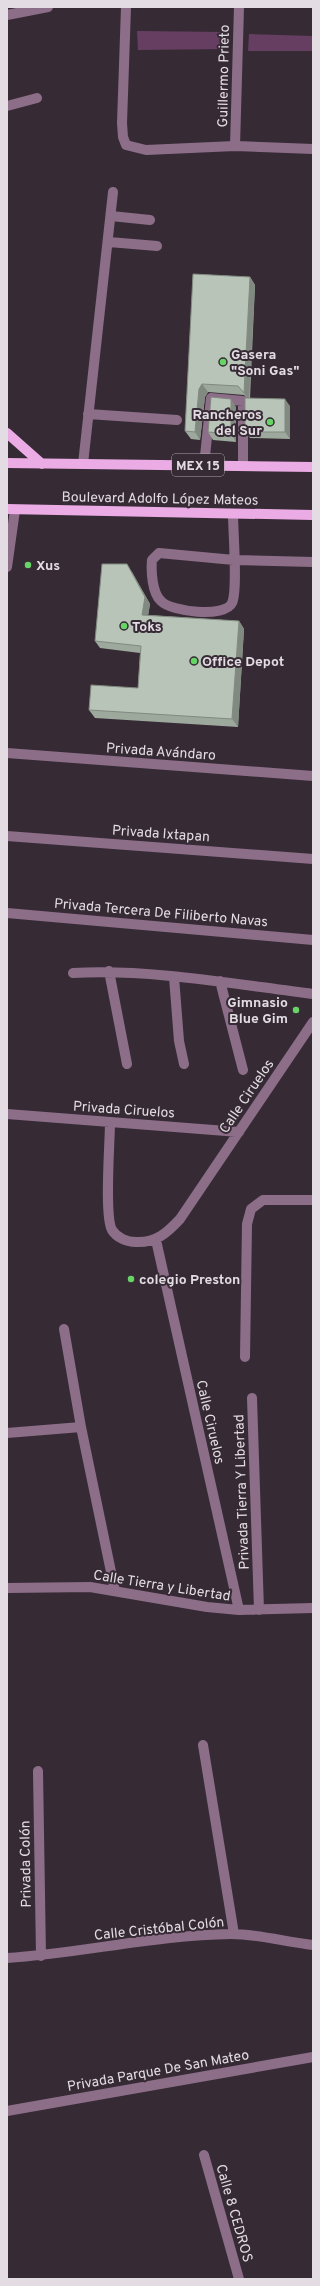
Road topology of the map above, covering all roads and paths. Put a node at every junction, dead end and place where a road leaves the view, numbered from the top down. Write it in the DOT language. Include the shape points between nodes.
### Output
graph roads {
  1 [pos="48,7"];
  2 [pos="126,7"];
  3 [pos="238,7"];
  4 [pos="7,15"];
  5 [pos="37,98"];
  6 [pos="7,106"];
  7 [pos="236,146"];
  8 [pos="313,149"];
  9 [pos="113,192"];
  10 [pos="111,216"];
  11 [pos="150,220"];
  12 [pos="108,242"];
  13 [pos="157,246"];
  14 [pos="88,414"];
  15 [pos="177,420"];
  16 [pos="7,433"];
  17 [pos="7,463"];
  18 [pos="42,464"];
  19 [pos="83,464"];
  20 [pos="204,466"];
  21 [pos="242,466"];
  22 [pos="313,467"];
  23 [pos="11,510"];
  24 [pos="233,514"];
  25 [pos="313,515"];
  26 [pos="234,560"];
  27 [pos="313,562"];
  28 [pos="7,567"];
  29 [pos="7,753"];
  30 [pos="313,776"];
  31 [pos="7,836"];
  32 [pos="313,859"];
  33 [pos="7,912"];
  34 [pos="313,940"];
  35 [pos="109,971"];
  36 [pos="73,973"];
  37 [pos="174,977"];
  38 [pos="220,981"];
  39 [pos="313,994"];
  40 [pos="313,1022"];
  41 [pos="127,1064"];
  42 [pos="184,1064"];
  43 [pos="243,1070"];
  44 [pos="7,1114"];
  45 [pos="110,1122"];
  46 [pos="239,1132"];
  47 [pos="313,1200"];
  48 [pos="156,1240"];
  49 [pos="64,1329"];
  50 [pos="245,1357"];
  51 [pos="252,1398"];
  52 [pos="81,1427"];
  53 [pos="7,1433"];
  54 [pos="7,1588"];
  55 [pos="115,1591"];
  56 [pos="313,1608"];
  57 [pos="239,1610"];
  58 [pos="259,1610"];
  59 [pos="203,1745"];
  60 [pos="38,1772"];
  61 [pos="234,1934"];
  62 [pos="313,1945"];
  63 [pos="41,1956"];
  64 [pos="7,1958"];
  65 [pos="313,2057"];
  66 [pos="7,2111"];
  67 [pos="204,2155"];
  68 [pos="239,2279"];
  1 -- 4 [label="street"];
  2 -- 7 [label="street" via="122,123 126,145 146,150"];
  3 -- 7 [label="street, Guillermo Prieto"];
  5 -- 6 [label="street"];
  7 -- 8 [label="street"];
  9 -- 10 [label="street"];
  10 -- 11 [label="street"];
  10 -- 12 [label="street"];
  12 -- 13 [label="street"];
  12 -- 14 [label="street"];
  14 -- 15 [label="street"];
  14 -- 19 [label="street"];
  16 -- 18 [label="main road"];
  17 -- 18 [label="main road, MEX 15"];
  18 -- 19 [label="main road, MEX 15"];
  19 -- 20 [label="main road, MEX 15"];
  20 -- 21 [label="main road, MEX 15"];
  20 -- 21 [label="street" via="211,398 243,401"];
  21 -- 22 [label="main road, MEX 15"];
  23 -- 24 [label="main road, Boulevard Adolfo López Mateos"];
  23 -- 28 [label="street"];
  24 -- 25 [label="main road, Boulevard Adolfo López Mateos"];
  24 -- 26 [label="street"];
  26 -- 26 [label="street" via="233,602 227,609 187,611 168,607 159,600 152,571 152,560 156,555 163,553"];
  26 -- 27 [label="street"];
  29 -- 30 [label="street, Privada Avándaro"];
  31 -- 32 [label="street, Privada Ixtapan"];
  33 -- 34 [label="street, Privada Tercera De Filiberto Navas"];
  35 -- 36 [label="street"];
  35 -- 37 [label="street"];
  35 -- 41 [label="street"];
  37 -- 38 [label="street"];
  37 -- 42 [label="street"];
  38 -- 39 [label="street"];
  38 -- 43 [label="street"];
  40 -- 46 [label="street, Calle Ciruelos"];
  44 -- 45 [label="street, Privada Ciruelos"];
  45 -- 46 [label="street, Privada Ciruelos"];
  45 -- 48 [label="street" via="109,1212 112,1230 121,1238 132,1242 145,1243"];
  46 -- 48 [label="street, Calle Ciruelos" via="180,1219 165,1235"];
  47 -- 50 [label="street" via="263,1200 250,1209 247,1224"];
  48 -- 57 [label="street, Calle Ciruelos"];
  49 -- 52 [label="street"];
  51 -- 58 [label="street, Privada Tierra Y Libertad"];
  52 -- 53 [label="street"];
  52 -- 55 [label="street"];
  54 -- 55 [label="street, Calle Tierra y Libertad" via="90,1587"];
  55 -- 57 [label="street, Calle Tierra y Libertad"];
  56 -- 58 [label="street, Calle Tierra y Libertad"];
  57 -- 58 [label="street, Calle Tierra y Libertad"];
  59 -- 61 [label="street"];
  60 -- 63 [label="street, Privada Colón"];
  61 -- 62 [label="street, Calle Cristóbal Colón"];
  61 -- 63 [label="street, Calle Cristóbal Colón" via="175,1938"];
  63 -- 64 [label="street, Calle Cristóbal Colón"];
  65 -- 66 [label="street, Privada Parque De San Mateo"];
  67 -- 68 [label="street, Calle 8 CEDROS"];
}
